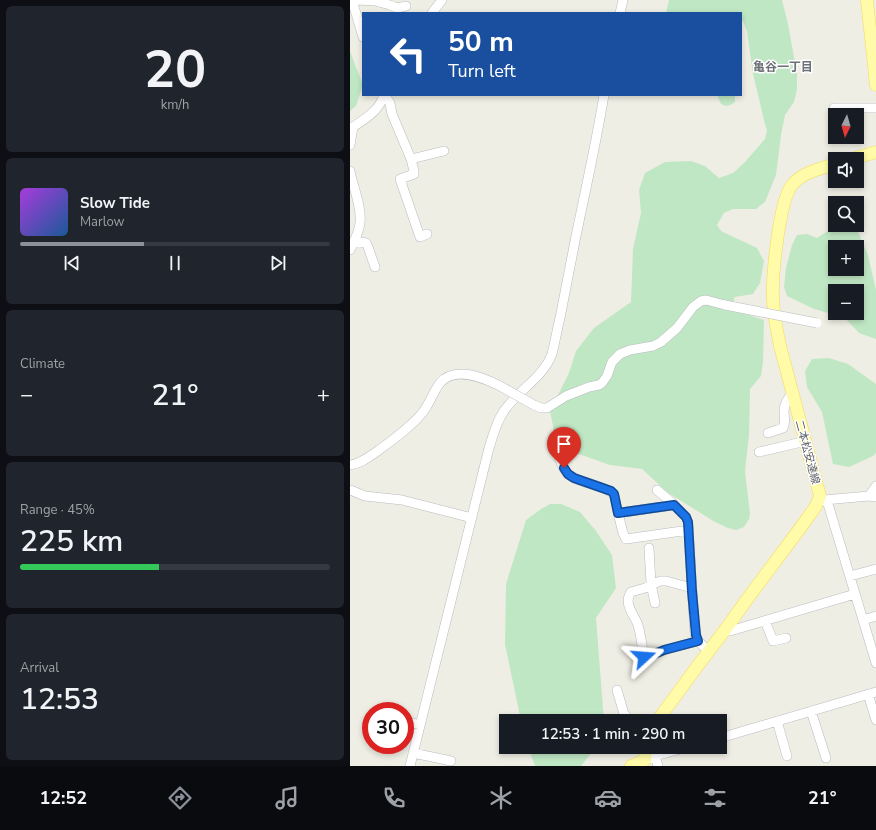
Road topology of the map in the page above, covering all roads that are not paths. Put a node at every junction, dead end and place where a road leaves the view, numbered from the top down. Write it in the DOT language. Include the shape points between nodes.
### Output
graph roads {
  1 [pos="352,0"];
  2 [pos="358,0"];
  3 [pos="442,0"];
  4 [pos="623,0"];
  5 [pos="867,0"];
  6 [pos="406,6"];
  7 [pos="352,11"];
  8 [pos="433,12"];
  9 [pos="620,12"];
  10 [pos="872,13"];
  11 [pos="362,35"];
  12 [pos="876,85"];
  13 [pos="384,96"];
  14 [pos="385,96"];
  15 [pos="604,96"];
  16 [pos="864,108"];
  17 [pos="876,108"];
  18 [pos="351,127"];
  19 [pos="350,145"];
  20 [pos="444,151"];
  21 [pos="876,152"];
  22 [pos="864,156"];
  23 [pos="411,159"];
  24 [pos="828,167"];
  25 [pos="350,171"];
  26 [pos="351,183"];
  27 [pos="426,234"];
  28 [pos="354,241"];
  29 [pos="350,250"];
  30 [pos="375,267"];
  31 [pos="817,323"];
  32 [pos="793,393"];
  33 [pos="768,433"];
  34 [pos="806,441"];
  35 [pos="759,452"];
  36 [pos="559,458"];
  37 [pos="350,465"];
  38 [pos="876,486"];
  39 [pos="350,490"];
  40 [pos="657,490"];
  41 [pos="873,496"];
  42 [pos="822,498"];
  43 [pos="674,505"];
  44 [pos="618,513"];
  45 [pos="472,518"];
  46 [pos="689,530"];
  47 [pos="649,548"];
  48 [pos="876,569"];
  49 [pos="850,576"];
  50 [pos="651,584"];
  51 [pos="692,588"];
  52 [pos="855,594"];
  53 [pos="655,602"];
  54 [pos="876,616"];
  55 [pos="863,620"];
  56 [pos="765,621"];
  57 [pos="725,630"];
  58 [pos="786,638"];
  59 [pos="698,641"];
  60 [pos="708,651"];
  61 [pos="876,663"];
  62 [pos="618,690"];
  63 [pos="872,693"];
  64 [pos="811,711"];
  65 [pos="624,714"];
  66 [pos="662,714"];
  67 [pos="876,720"];
  68 [pos="777,721"];
  69 [pos="414,723"];
  70 [pos="420,725"];
  71 [pos="727,736"];
  72 [pos="414,749"];
  73 [pos="414,753"];
  74 [pos="413,754"];
  75 [pos="649,754"];
  76 [pos="664,754"];
  77 [pos="787,756"];
  78 [pos="650,758"];
  79 [pos="826,758"];
  80 [pos="450,761"];
  81 [pos="410,766"];
  82 [pos="631,766"];
  83 [pos="658,766"];
  1 -- 7 [label="street"];
  2 -- 6 [label="street" via="375,1 397,8"];
  3 -- 8 [label="street"];
  4 -- 9 [label="street"];
  5 -- 10 [label="main road"];
  7 -- 11 [label="street"];
  10 -- 12 [label="main road"];
  13 -- 18 [label="street" via="372,115"];
  14 -- 23 [label="street"];
  15 -- 45 [label="street" via="551,355 544,368 504,412 494,430"];
  16 -- 17 [label="street"];
  18 -- 19 [label="street"];
  20 -- 23 [label="street"];
  21 -- 22 [label="main road"];
  23 -- 27 [label="street" via="414,174 400,179 420,237"];
  24 -- 32 [label="main road, 二本松安達線" via="802,176 789,189 777,242 772,299 780,346"];
  25 -- 26 [label="street"];
  26 -- 28 [label="street" via="360,221"];
  28 -- 29 [label="street"];
  28 -- 30 [label="street" via="366,243"];
  31 -- 37 [label="street, bridge" via="701,301 693,307 678,328 661,342 620,354 612,362 602,383 566,396 547,408 534,405 478,376 456,374 445,378 422,413 399,435 361,463"];
  32 -- 33 [label="street" via="785,407 783,428"];
  32 -- 34 [label="main road, 二本松安達線"];
  34 -- 35 [label="street"];
  34 -- 42 [label="main road, 二本松安達線"];
  36 -- 44 [label="street" via="573,481 611,491"];
  38 -- 41 [label="street"];
  39 -- 45 [label="street" via="365,496 402,500"];
  40 -- 43 [label="street"];
  41 -- 42 [label="street"];
  42 -- 49 [label="street" via="828,504"];
  42 -- 57 [label="main road, 二本松安達線"];
  43 -- 44 [label="street"];
  43 -- 46 [label="street" via="686,517"];
  44 -- 46 [label="street" via="622,533 626,539"];
  45 -- 70 [label="street"];
  46 -- 51 [label="street"];
  47 -- 50 [label="street"];
  48 -- 49 [label="street"];
  49 -- 52 [label="street"];
  50 -- 51 [label="street" via="666,581"];
  50 -- 53 [label="street"];
  50 -- 59 [label="street" via="631,592 628,601 638,625 644,657"];
  51 -- 59 [label="street"];
  52 -- 55 [label="street"];
  52 -- 56 [label="street"];
  54 -- 55 [label="street"];
  55 -- 61 [label="street"];
  56 -- 57 [label="street" via="730,631"];
  56 -- 58 [label="street" via="772,641"];
  57 -- 60 [label="main road, 二本松安達線"];
  59 -- 60 [label="street"];
  60 -- 66 [label="main road, 二本松安達線"];
  62 -- 65 [label="street"];
  63 -- 64 [label="street"];
  63 -- 67 [label="street"];
  64 -- 68 [label="street"];
  64 -- 79 [label="street"];
  68 -- 71 [label="street"];
  68 -- 77 [label="street"];
  69 -- 70 [label="street"];
  70 -- 72 [label="street"];
  73 -- 80 [label="street"];
  74 -- 81 [label="street"];
  75 -- 78 [label="main road"];
  76 -- 78 [label="street"];
  78 -- 82 [label="main road"];
  78 -- 83 [label="street"];
}
